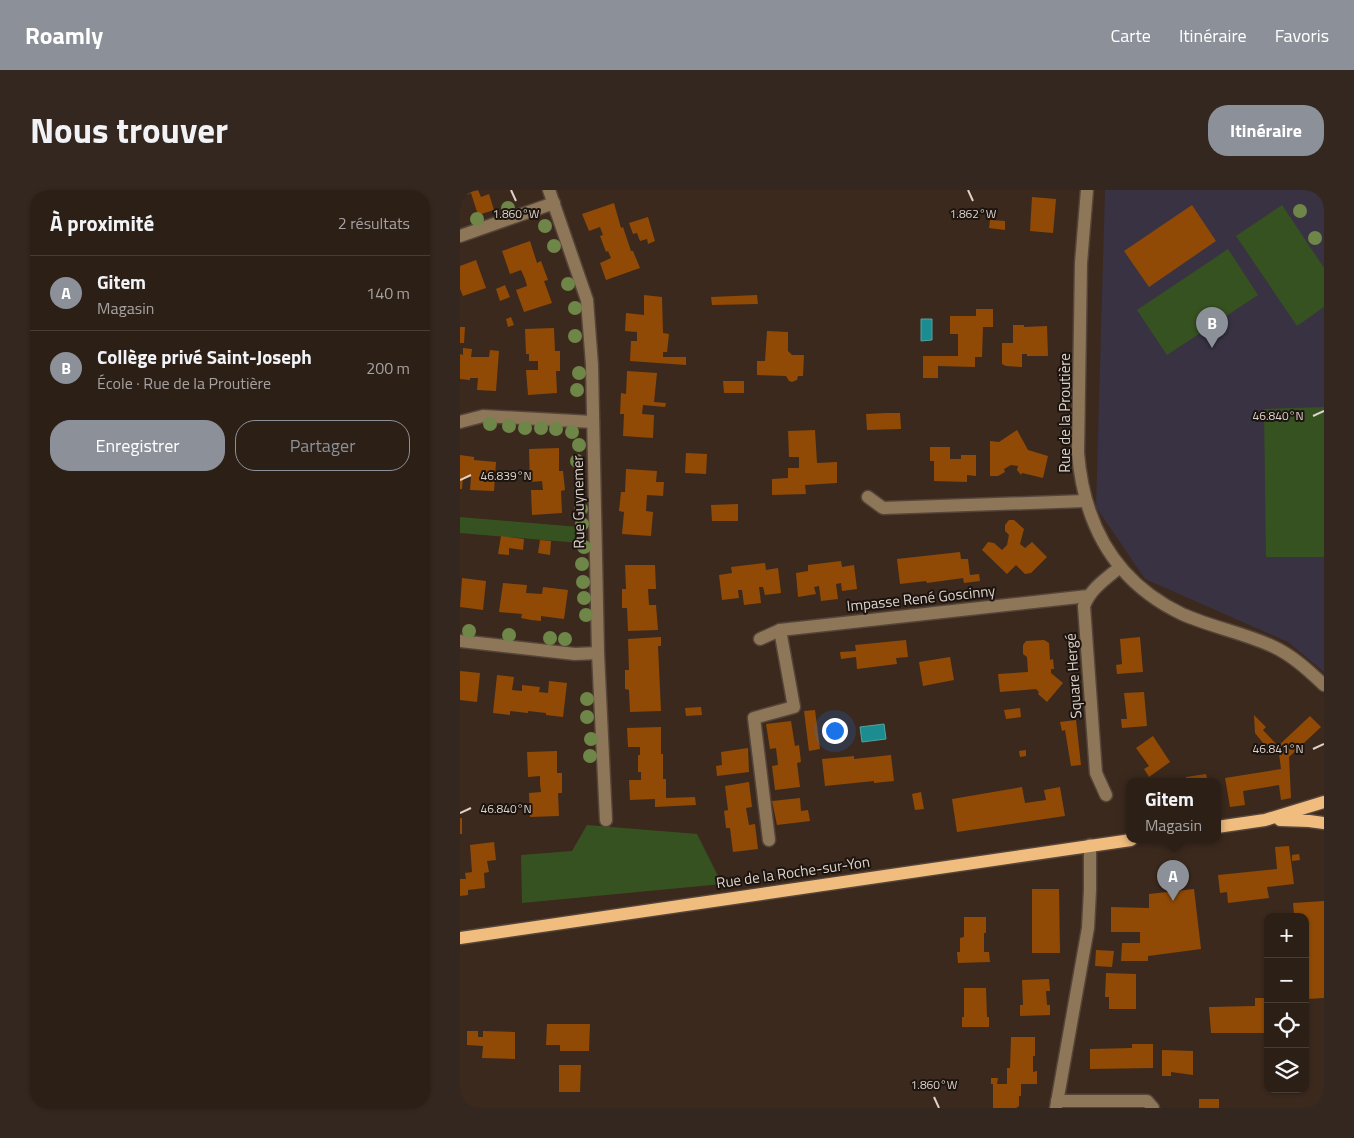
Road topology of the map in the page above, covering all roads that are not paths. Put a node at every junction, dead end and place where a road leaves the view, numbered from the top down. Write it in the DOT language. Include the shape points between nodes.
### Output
graph roads {
  1 [pos="549,190"];
  2 [pos="1088,190"];
  3 [pos="554,203"];
  4 [pos="460,236"];
  5 [pos="460,422"];
  6 [pos="593,422"];
  7 [pos="868,496"];
  8 [pos="1085,501"];
  9 [pos="1120,567"];
  10 [pos="1088,596"];
  11 [pos="780,630"];
  12 [pos="760,639"];
  13 [pos="460,641"];
  14 [pos="598,653"];
  15 [pos="1324,685"];
  16 [pos="1106,796"];
  17 [pos="1324,802"];
  18 [pos="606,820"];
  19 [pos="1265,820"];
  20 [pos="1324,823"];
  21 [pos="1221,826"];
  22 [pos="769,840"];
  23 [pos="1126,841"];
  24 [pos="1090,845"];
  25 [pos="460,938"];
  26 [pos="1056,1105"];
  27 [pos="1153,1108"];
  1 -- 3 [label="street, Rue Guynemer"];
  2 -- 8 [label="street, Rue de la Proutière" via="1081,263 1078,453"];
  3 -- 4 [label="street"];
  3 -- 6 [label="street, Rue Guynemer" via="588,300"];
  5 -- 6 [label="street" via="483,416"];
  6 -- 14 [label="street, Rue Guynemer"];
  7 -- 8 [label="street" via="883,508"];
  8 -- 9 [label="street, Rue de la Proutière" via="1104,546"];
  9 -- 10 [label="street"];
  9 -- 15 [label="street, Rue de la Proutière" via="1142,590 1163,603 1184,614 1272,646 1301,664"];
  10 -- 11 [label="street, Impasse René Goscinny"];
  10 -- 16 [label="street, Square Hergé" via="1084,615 1096,773"];
  11 -- 12 [label="street, Impasse René Goscinny"];
  11 -- 22 [label="street" via="794,707 754,718"];
  13 -- 14 [label="street" via="575,654"];
  14 -- 18 [label="street, Rue Guynemer"];
  17 -- 19 [label="main road"];
  19 -- 20 [label="main road"];
  19 -- 21 [label="main road"];
  23 -- 24 [label="main road, Rue de la Roche-sur-Yon"];
  24 -- 25 [label="main road, Rue de la Roche-sur-Yon"];
  24 -- 26 [label="street" via="1088,928"];
  26 -- 27 [label="street" via="1147,1101"];
}
